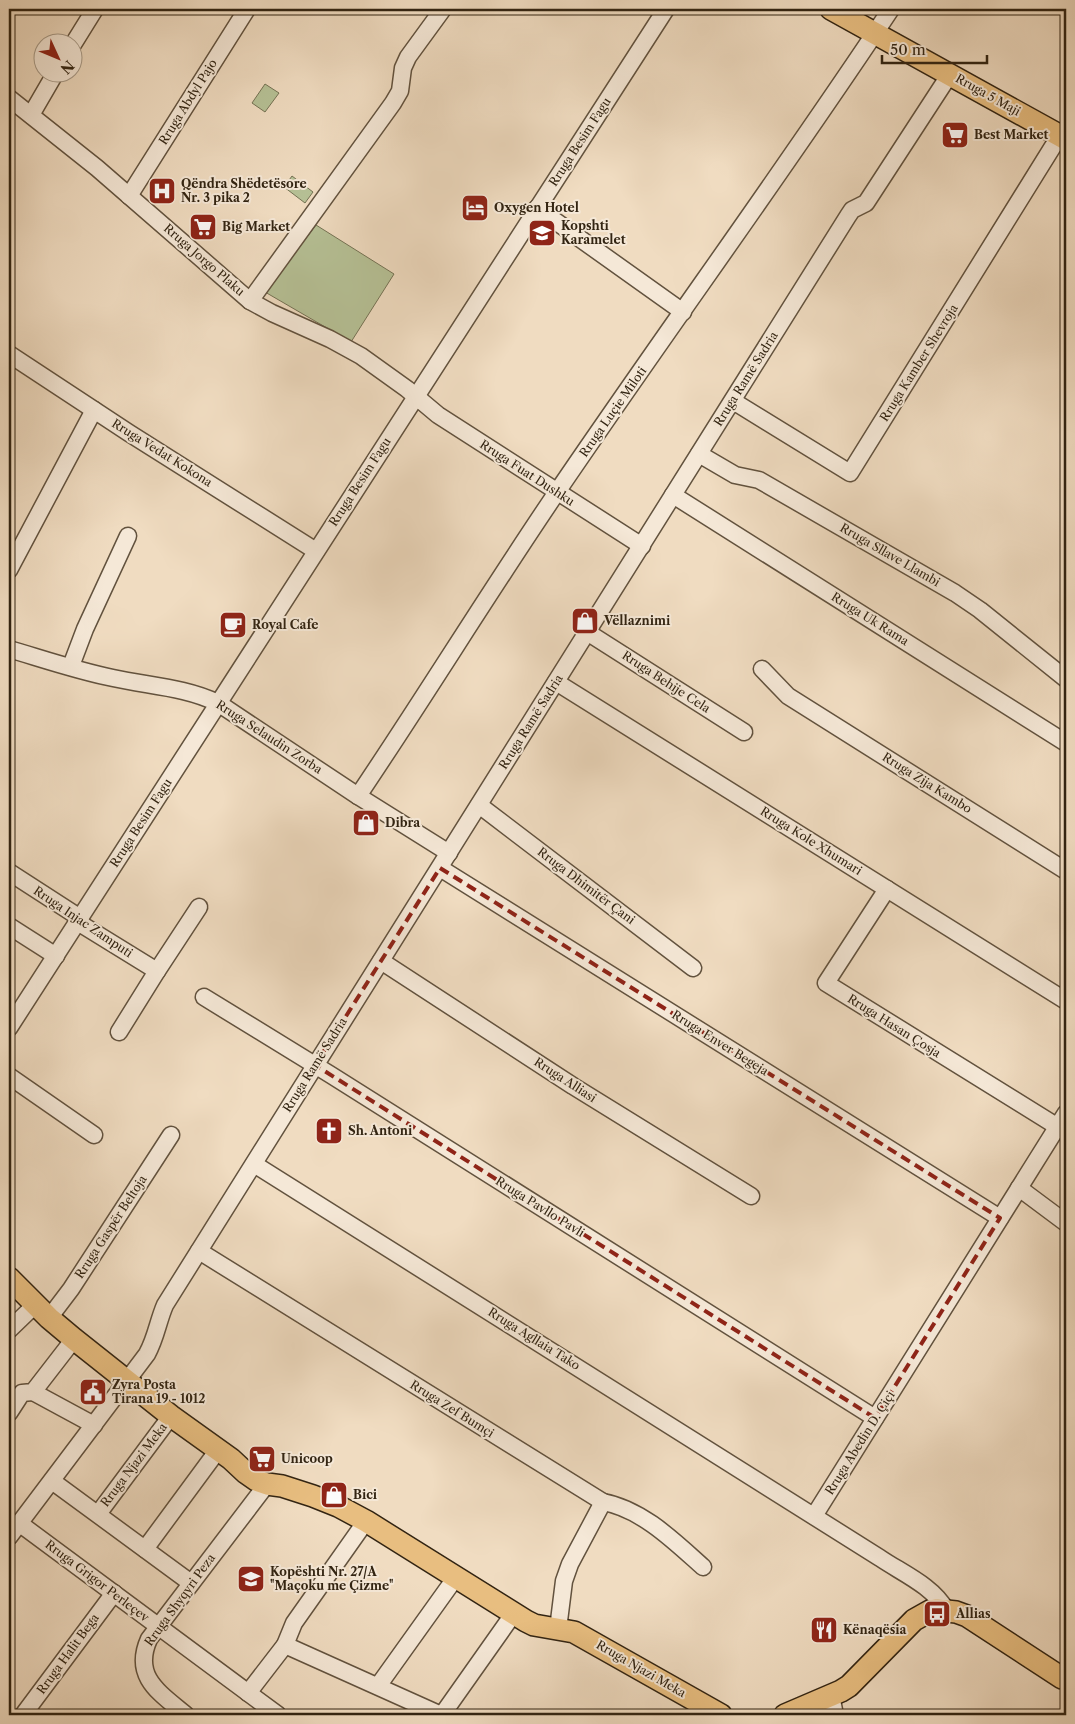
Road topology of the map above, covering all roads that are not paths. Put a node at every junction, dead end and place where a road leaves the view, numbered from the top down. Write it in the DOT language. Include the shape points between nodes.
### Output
graph roads {
  1 [pos="95,9"];
  2 [pos="247,9"];
  3 [pos="443,9"];
  4 [pos="666,9"];
  5 [pos="831,9"];
  6 [pos="891,9"];
  7 [pos="81,32"];
  8 [pos="875,33"];
  9 [pos="950,74"];
  10 [pos="50,82"];
  11 [pos="9,98"];
  12 [pos="31,115"];
  13 [pos="1063,137"];
  14 [pos="129,196"];
  15 [pos="537,208"];
  16 [pos="250,301"];
  17 [pos="683,312"];
  18 [pos="9,354"];
  19 [pos="415,396"];
  20 [pos="733,401"];
  21 [pos="94,410"];
  22 [pos="699,454"];
  23 [pos="557,492"];
  24 [pos="673,495"];
  25 [pos="128,536"];
  26 [pos="642,546"];
  27 [pos="316,551"];
  28 [pos="9,570"];
  29 [pos="587,632"];
  30 [pos="9,649"];
  31 [pos="71,666"];
  32 [pos="762,669"];
  33 [pos="1066,679"];
  34 [pos="556,682"];
  35 [pos="218,703"];
  36 [pos="744,732"];
  37 [pos="1066,743"];
  38 [pos="358,796"];
  39 [pos="479,805"];
  40 [pos="449,853"];
  41 [pos="440,868"];
  42 [pos="1066,871"];
  43 [pos="9,872"];
  44 [pos="887,889"];
  45 [pos="199,907"];
  46 [pos="79,920"];
  47 [pos="9,926"];
  48 [pos="56,956"];
  49 [pos="381,961"];
  50 [pos="693,968"];
  51 [pos="157,971"];
  52 [pos="204,997"];
  53 [pos="1066,1001"];
  54 [pos="9,1028"];
  55 [pos="119,1032"];
  56 [pos="315,1065"];
  57 [pos="9,1076"];
  58 [pos="1062,1120"];
  59 [pos="94,1135"];
  60 [pos="171,1135"];
  61 [pos="254,1164"];
  62 [pos="1019,1188"];
  63 [pos="751,1196"];
  64 [pos="1000,1218"];
  65 [pos="1066,1222"];
  66 [pos="199,1250"];
  67 [pos="9,1278"];
  68 [pos="42,1311"];
  69 [pos="9,1330"];
  70 [pos="74,1339"];
  71 [pos="127,1382"];
  72 [pos="33,1392"];
  73 [pos="9,1412"];
  74 [pos="171,1416"];
  75 [pos="876,1418"];
  76 [pos="94,1425"];
  77 [pos="218,1450"];
  78 [pos="52,1481"];
  79 [pos="267,1484"];
  80 [pos="603,1502"];
  81 [pos="98,1514"];
  82 [pos="814,1516"];
  83 [pos="366,1521"];
  84 [pos="12,1532"];
  85 [pos="145,1549"];
  86 [pos="704,1567"];
  87 [pos="456,1577"];
  88 [pos="191,1583"];
  89 [pos="114,1593"];
  90 [pos="946,1610"];
  91 [pos="514,1613"];
  92 [pos="159,1627"];
  93 [pos="558,1629"];
  94 [pos="284,1645"];
  95 [pos="1066,1678"];
  96 [pos="378,1686"];
  97 [pos="248,1693"];
  98 [pos="833,1705"];
  99 [pos="23,1715"];
  100 [pos="186,1715"];
  101 [pos="278,1715"];
  102 [pos="441,1715"];
  103 [pos="722,1715"];
  104 [pos="785,1715"];
  1 -- 7 [label="street"];
  2 -- 14 [label="street, Rruga Abdyl Pajo"];
  3 -- 16 [label="street" via="408,57 400,91 393,103"];
  4 -- 15 [label="street, Rruga Besim Fagu"];
  5 -- 8 [label="main road, Rruga 5 Maji"];
  6 -- 8 [label="street, Rruga Luçie Miloti"];
  8 -- 9 [label="main road, Rruga 5 Maji"];
  8 -- 17 [label="street, Rruga Luçie Miloti"];
  9 -- 13 [label="main road, Rruga 5 Maji"];
  9 -- 20 [label="street, Rruga Ramë Sadria" via="866,203 852,210 848,216"];
  10 -- 12 [label="street"];
  11 -- 12 [label="street, Rruga Jorgo Plaku"];
  12 -- 14 [label="street, Rruga Jorgo Plaku"];
  13 -- 20 [label="street, Rruga Kamber Shevroja" via="850,473"];
  14 -- 16 [label="street, Rruga Jorgo Plaku"];
  15 -- 17 [label="street"];
  15 -- 19 [label="street, Rruga Besim Fagu"];
  16 -- 19 [label="street, Rruga Jorgo Plaku" via="361,356"];
  17 -- 23 [label="street, Rruga Luçie Miloti"];
  18 -- 21 [label="street, Rruga Vedat Kokona"];
  19 -- 23 [label="street, Rruga Fuat Dushku" via="460,430"];
  19 -- 27 [label="street, Rruga Besim Fagu"];
  20 -- 22 [label="street, Rruga Ramë Sadria"];
  21 -- 27 [label="street, Rruga Vedat Kokona"];
  21 -- 28 [label="street"];
  22 -- 24 [label="street, Rruga Ramë Sadria"];
  22 -- 33 [label="street, Rruga Sllave Llambi" via="735,475 759,480 932,578 980,610"];
  23 -- 26 [label="street, Rruga Fuat Dushku"];
  23 -- 38 [label="street, Rruga Luçie Miloti"];
  24 -- 26 [label="street, Rruga Ramë Sadria"];
  24 -- 37 [label="street, Rruga Uk Rama"];
  25 -- 31 [label="street"];
  26 -- 29 [label="street, Rruga Ramë Sadria"];
  27 -- 35 [label="street, Rruga Besim Fagu"];
  29 -- 34 [label="street, Rruga Ramë Sadria"];
  29 -- 36 [label="street, Rruga Behije Cela"];
  30 -- 31 [label="street, Rruga Selaudin Zorba"];
  31 -- 35 [label="street, Rruga Selaudin Zorba" via="113,678 188,691"];
  32 -- 42 [label="street, Rruga Zija Kambo" via="788,696"];
  34 -- 39 [label="street, Rruga Ramë Sadria"];
  34 -- 44 [label="street, Rruga Kole Xhumari"];
  35 -- 38 [label="street, Rruga Selaudin Zorba"];
  35 -- 46 [label="street, Rruga Besim Fagu"];
  38 -- 40 [label="street, Rruga Selaudin Zorba"];
  39 -- 40 [label="street, Rruga Ramë Sadria"];
  39 -- 50 [label="street, Rruga Dhimitër Çani"];
  40 -- 41 [label="street, Rruga Ramë Sadria"];
  41 -- 49 [label="street, Rruga Ramë Sadria"];
  41 -- 64 [label="street, Rruga Enver Begeja"];
  43 -- 46 [label="street, Rruga Injac Zamputi"];
  44 -- 53 [label="street, Rruga Kole Xhumari"];
  44 -- 58 [label="street, Rruga Hasan Çosja" via="826,983"];
  45 -- 51 [label="street"];
  46 -- 48 [label="street, Rruga Besim Fagu"];
  46 -- 51 [label="street, Rruga Injac Zamputi"];
  47 -- 48 [label="street"];
  48 -- 54 [label="street, Rruga Besim Fagu"];
  49 -- 56 [label="street, Rruga Ramë Sadria"];
  49 -- 63 [label="street, Rruga Alliasi" via="573,1086"];
  51 -- 55 [label="street"];
  52 -- 56 [label="street, Rruga Pavllo Pavli"];
  56 -- 61 [label="street, Rruga Ramë Sadria"];
  56 -- 75 [label="street, Rruga Pavllo Pavli"];
  57 -- 59 [label="street"];
  58 -- 62 [label="street, Rruga Abedin D. Çiçi"];
  60 -- 68 [label="street, Rruga Gaspër Beltoja" via="71,1289"];
  61 -- 66 [label="street, Rruga Ramë Sadria"];
  61 -- 82 [label="street, Rruga Agllaia Tako"];
  62 -- 64 [label="street, Rruga Abedin D. Çiçi"];
  62 -- 65 [label="street"];
  64 -- 75 [label="street, Rruga Abedin D. Çiçi"];
  66 -- 71 [label="street, Rruga Ramë Sadria" via="165,1305 153,1343"];
  66 -- 80 [label="street, Rruga Zef Bumçi"];
  67 -- 68 [label="main road, Rruga Njazi Meka"];
  68 -- 69 [label="street"];
  68 -- 70 [label="main road, Rruga Njazi Meka"];
  70 -- 71 [label="main road, Rruga Njazi Meka"];
  70 -- 72 [label="street"];
  71 -- 74 [label="main road, Rruga Njazi Meka"];
  71 -- 76 [label="street, Rruga Ramë Sadria"];
  72 -- 73 [label="street" via="22,1393"];
  72 -- 76 [label="street"];
  74 -- 77 [label="main road, Rruga Njazi Meka"];
  74 -- 81 [label="street, Rruga Njazi Meka"];
  75 -- 82 [label="street, Rruga Abedin D. Çiçi"];
  76 -- 78 [label="street, Rruga Ramë Sadria"];
  77 -- 79 [label="main road, Rruga Njazi Meka" via="246,1474"];
  77 -- 85 [label="street"];
  78 -- 81 [label="street"];
  78 -- 84 [label="street, Rruga Ramë Sadria"];
  79 -- 83 [label="main road, Rruga Njazi Meka" via="313,1496"];
  79 -- 88 [label="street, Rruga Shyqyri Peza"];
  80 -- 86 [label="street, Rruga Zef Bumçi" via="640,1517"];
  80 -- 93 [label="street" via="570,1564 564,1581"];
  81 -- 85 [label="street"];
  82 -- 90 [label="street" via="922,1585"];
  83 -- 87 [label="main road, Rruga Njazi Meka"];
  83 -- 94 [label="street" via="294,1623"];
  84 -- 89 [label="street, Rruga Grigor Perleçev"];
  85 -- 88 [label="street"];
  87 -- 91 [label="main road, Rruga Njazi Meka"];
  87 -- 96 [label="street"];
  88 -- 92 [label="street, Rruga Shyqyri Peza"];
  89 -- 92 [label="street, Rruga Grigor Perleçev"];
  89 -- 99 [label="street, Rruga Halit Bega"];
  90 -- 95 [label="main road" via="966,1616"];
  90 -- 98 [label="main road" via="930,1611 914,1620 858,1678 841,1691"];
  91 -- 93 [label="main road, Rruga Njazi Meka" via="534,1625"];
  91 -- 102 [label="street"];
  92 -- 97 [label="street, Rruga Grigor Perleçev"];
  92 -- 100 [label="street, Rruga Shyqyri Peza" via="144,1649 145,1673 162,1696"];
  93 -- 103 [label="main road, Rruga Njazi Meka" via="584,1637"];
  94 -- 96 [label="street"];
  94 -- 97 [label="street"];
  96 -- 102 [label="street"];
  97 -- 101 [label="street, Rruga Grigor Perleçev"];
  98 -- 104 [label="main road"];
}
